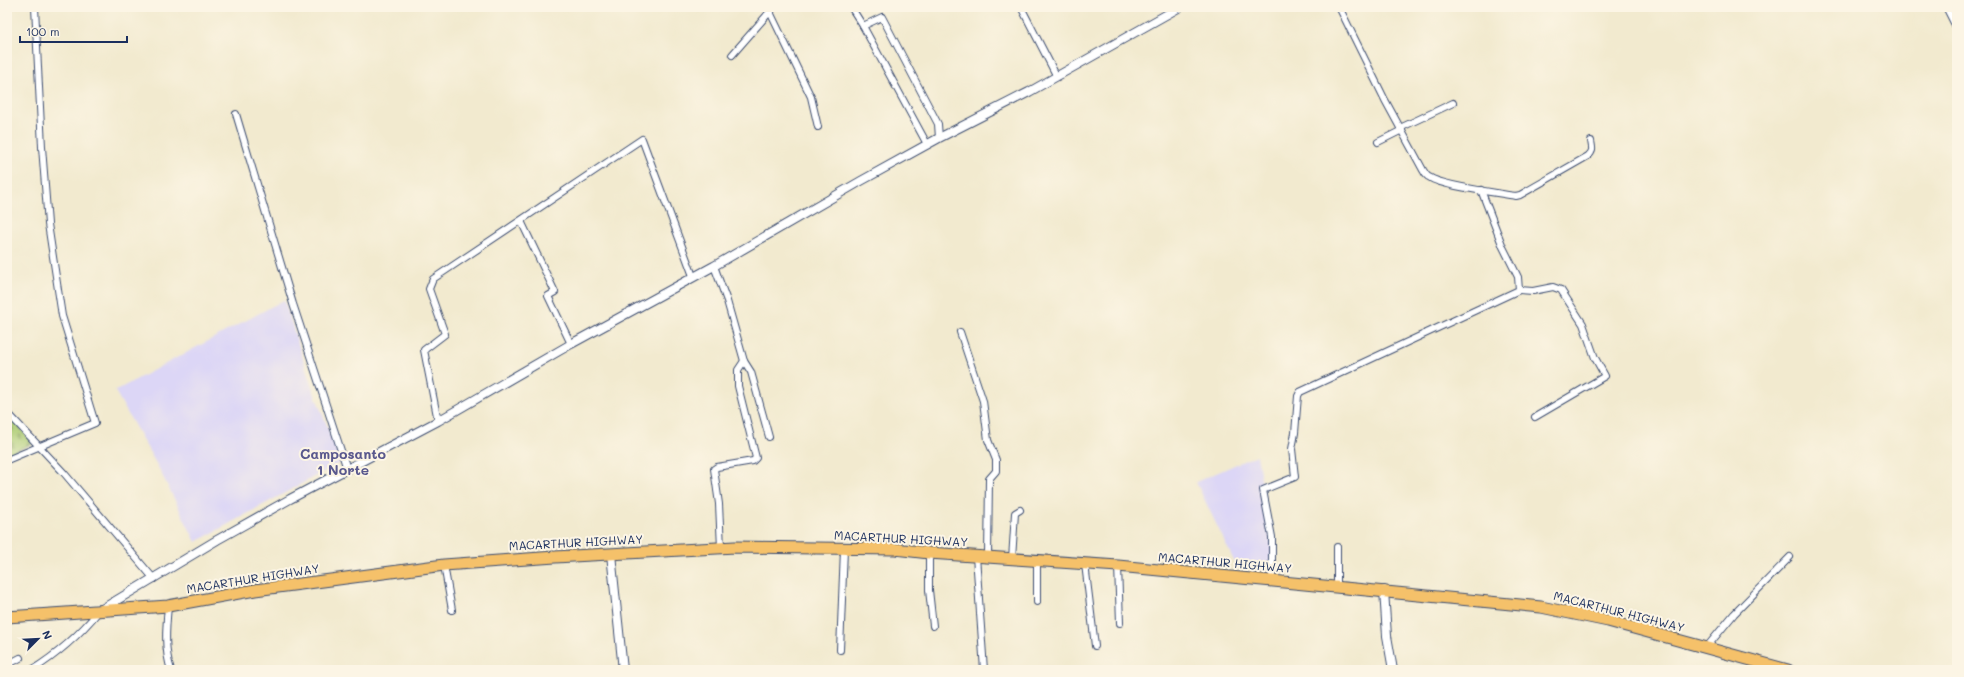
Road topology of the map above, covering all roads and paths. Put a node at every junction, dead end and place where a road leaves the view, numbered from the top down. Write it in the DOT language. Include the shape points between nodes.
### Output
graph roads {
  1 [pos="35,7"];
  2 [pos="851,7"];
  3 [pos="1021,7"];
  4 [pos="1180,7"];
  5 [pos="1340,7"];
  6 [pos="1946,7"];
  7 [pos="772,9"];
  8 [pos="864,26"];
  9 [pos="1957,29"];
  10 [pos="732,55"];
  11 [pos="1056,76"];
  12 [pos="1453,103"];
  13 [pos="236,114"];
  14 [pos="818,127"];
  15 [pos="1401,129"];
  16 [pos="939,138"];
  17 [pos="1591,140"];
  18 [pos="1378,142"];
  19 [pos="926,144"];
  20 [pos="1481,190"];
  21 [pos="521,221"];
  22 [pos="714,266"];
  23 [pos="693,276"];
  24 [pos="1519,290"];
  25 [pos="960,332"];
  26 [pos="571,344"];
  27 [pos="744,361"];
  28 [pos="7,412"];
  29 [pos="1535,417"];
  30 [pos="438,421"];
  31 [pos="768,437"];
  32 [pos="40,447"];
  33 [pos="7,460"];
  34 [pos="347,469"];
  35 [pos="1020,510"];
  36 [pos="1337,547"];
  37 [pos="721,548"];
  38 [pos="844,549"];
  39 [pos="929,553"];
  40 [pos="611,554"];
  41 [pos="976,556"];
  42 [pos="988,557"];
  43 [pos="1790,557"];
  44 [pos="1012,558"];
  45 [pos="1037,560"];
  46 [pos="1085,564"];
  47 [pos="444,565"];
  48 [pos="1118,566"];
  49 [pos="154,579"];
  50 [pos="1272,580"];
  51 [pos="1337,586"];
  52 [pos="1384,590"];
  53 [pos="1037,602"];
  54 [pos="168,606"];
  55 [pos="452,610"];
  56 [pos="99,611"];
  57 [pos="7,617"];
  58 [pos="1120,623"];
  59 [pos="932,626"];
  60 [pos="1095,646"];
  61 [pos="1706,648"];
  62 [pos="840,650"];
  63 [pos="20,658"];
  64 [pos="7,665"];
  65 [pos="32,670"];
  66 [pos="171,670"];
  67 [pos="623,670"];
  68 [pos="984,670"];
  69 [pos="1393,670"];
  70 [pos="1788,670"];
  1 -- 32 [label="street" via="48,216 62,316 96,423"];
  2 -- 8 [label="street"];
  3 -- 11 [label="street"];
  4 -- 11 [label="street"];
  5 -- 15 [label="street"];
  6 -- 9 [label="street"];
  7 -- 10 [label="street"];
  7 -- 14 [label="street" via="811,97"];
  8 -- 16 [label="street" via="882,17 938,124"];
  8 -- 19 [label="street"];
  11 -- 16 [label="street"];
  12 -- 15 [label="street"];
  13 -- 34 [label="street" via="293,304"];
  15 -- 18 [label="street"];
  15 -- 20 [label="street" via="1429,178"];
  16 -- 19 [label="street"];
  17 -- 20 [label="street" via="1592,153 1520,195"];
  19 -- 22 [label="street"];
  20 -- 24 [label="street" via="1503,247 1518,277"];
  21 -- 23 [label="street" via="642,140"];
  21 -- 26 [label="street" via="555,292 548,296"];
  21 -- 30 [label="street" via="433,279 429,289 445,334 424,350"];
  22 -- 23 [label="street"];
  22 -- 27 [label="street"];
  23 -- 26 [label="street"];
  24 -- 29 [label="street" via="1533,292 1553,287 1561,290 1583,324 1595,358 1605,376"];
  24 -- 50 [label="street" via="1300,392 1292,449 1295,477 1263,490 1272,537"];
  25 -- 42 [label="street" via="983,401 988,440 997,466 989,478"];
  26 -- 30 [label="street"];
  27 -- 31 [label="street" via="751,372"];
  27 -- 37 [label="street" via="738,370 738,386 756,456 754,461 714,469"];
  28 -- 32 [label="street"];
  30 -- 34 [label="street"];
  32 -- 33 [label="street"];
  32 -- 49 [label="street"];
  34 -- 49 [label="street" via="217,540"];
  35 -- 44 [label="street" via="1015,513"];
  36 -- 51 [label="street"];
  37 -- 38 [label="highway, MACARTHUR HIGHWAY"];
  37 -- 40 [label="highway, MACARTHUR HIGHWAY"];
  38 -- 39 [label="highway, MACARTHUR HIGHWAY" via="895,549"];
  38 -- 62 [label="street"];
  39 -- 41 [label="highway, MACARTHUR HIGHWAY"];
  39 -- 59 [label="street"];
  40 -- 47 [label="highway, MACARTHUR HIGHWAY"];
  40 -- 67 [label="street"];
  41 -- 42 [label="highway, MACARTHUR HIGHWAY"];
  41 -- 68 [label="street"];
  42 -- 44 [label="highway, MACARTHUR HIGHWAY"];
  43 -- 61 [label="street" via="1734,614"];
  44 -- 45 [label="highway, MACARTHUR HIGHWAY"];
  45 -- 46 [label="highway, MACARTHUR HIGHWAY"];
  45 -- 53 [label="street"];
  46 -- 48 [label="highway, MACARTHUR HIGHWAY"];
  46 -- 60 [label="street"];
  47 -- 54 [label="highway, MACARTHUR HIGHWAY" via="255,590"];
  47 -- 55 [label="street"];
  48 -- 50 [label="highway, MACARTHUR HIGHWAY"];
  48 -- 58 [label="street"];
  49 -- 56 [label="street"];
  50 -- 51 [label="highway, MACARTHUR HIGHWAY"];
  51 -- 52 [label="highway, MACARTHUR HIGHWAY"];
  52 -- 61 [label="highway, MACARTHUR HIGHWAY" via="1564,610"];
  52 -- 69 [label="street" via="1387,636"];
  54 -- 56 [label="highway, MACARTHUR HIGHWAY"];
  54 -- 66 [label="street" via="166,633"];
  56 -- 57 [label="highway, MACARTHUR HIGHWAY"];
  56 -- 65 [label="street" via="83,631"];
  61 -- 70 [label="highway, MACARTHUR HIGHWAY"];
  63 -- 64 [label="street"];
}
